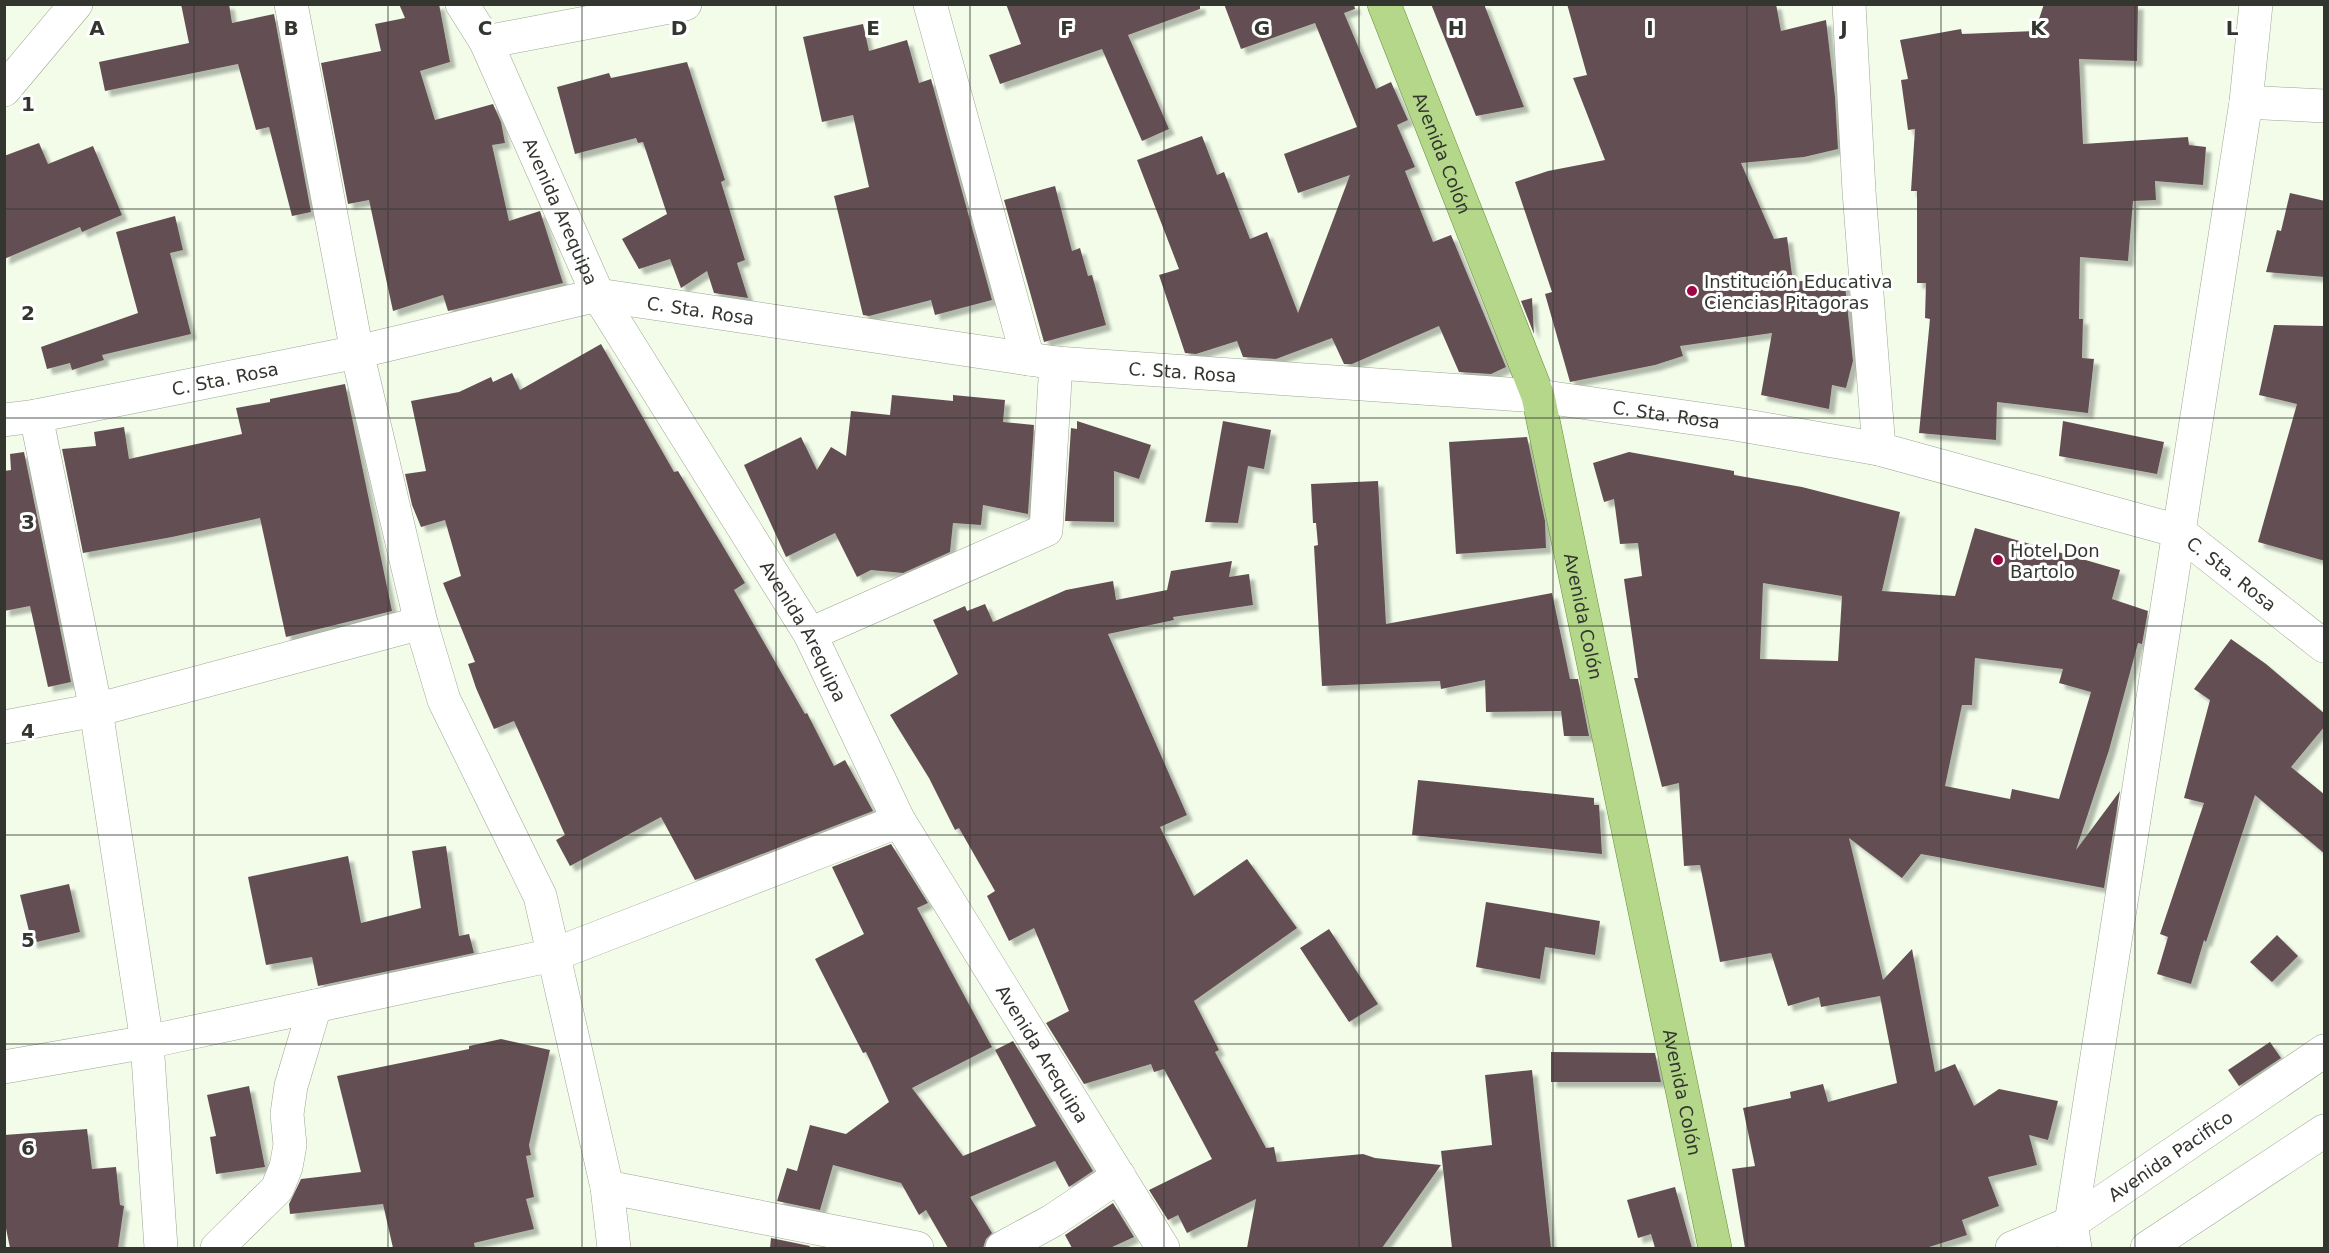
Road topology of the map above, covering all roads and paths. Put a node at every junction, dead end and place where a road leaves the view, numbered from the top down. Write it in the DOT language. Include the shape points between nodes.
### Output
graph roads {
  1 [pos="76,4"];
  2 [pos="291,4"];
  3 [pos="462,4"];
  4 [pos="685,4"];
  5 [pos="930,4"];
  6 [pos="1384,4"];
  7 [pos="1849,4"];
  8 [pos="2256,4"];
  9 [pos="486,42"];
  10 [pos="4,90"];
  11 [pos="2246,102"];
  12 [pos="2325,106"];
  13 [pos="598,295"];
  14 [pos="357,352"];
  15 [pos="1042,361"];
  16 [pos="1538,396"];
  17 [pos="20,418"];
  18 [pos="1879,449"];
  19 [pos="2178,531"];
  20 [pos="420,623"];
  21 [pos="810,634"];
  22 [pos="2325,646"];
  23 [pos="96,710"];
  24 [pos="4,727"];
  25 [pos="899,821"];
  26 [pos="554,955"];
  27 [pos="315,1006"];
  28 [pos="147,1042"];
  29 [pos="2325,1051"];
  30 [pos="4,1067"];
  31 [pos="2325,1131"];
  32 [pos="1119,1176"];
  33 [pos="607,1187"];
  34 [pos="2073,1236"];
  35 [pos="161,1248"];
  36 [pos="217,1248"];
  37 [pos="615,1248"];
  38 [pos="917,1248"];
  39 [pos="1002,1248"];
  40 [pos="1163,1248"];
  41 [pos="1715,1248"];
  42 [pos="2012,1248"];
  43 [pos="2147,1248"];
  1 -- 10 [label="street"];
  2 -- 14 [label="street"];
  3 -- 9 [label="street, Avenida Arequipa"];
  4 -- 9 [label="street"];
  5 -- 15 [label="street"];
  6 -- 16 [label="main road, Avenida Colón"];
  7 -- 18 [label="street"];
  8 -- 11 [label="street"];
  9 -- 13 [label="street, Avenida Arequipa"];
  11 -- 12 [label="street"];
  11 -- 19 [label="street"];
  13 -- 14 [label="street, C. Sta. Rosa"];
  13 -- 15 [label="street, C. Sta. Rosa"];
  13 -- 21 [label="street, Avenida Arequipa"];
  14 -- 17 [label="street, C. Sta. Rosa"];
  14 -- 20 [label="street"];
  15 -- 16 [label="street, C. Sta. Rosa"];
  15 -- 21 [label="street" via="1046,530"];
  16 -- 18 [label="street, C. Sta. Rosa"];
  16 -- 41 [label="main road, Avenida Colón"];
  17 -- 23 [label="street"];
  18 -- 19 [label="street, C. Sta. Rosa"];
  19 -- 22 [label="street, C. Sta. Rosa"];
  19 -- 34 [label="street"];
  20 -- 23 [label="street"];
  20 -- 26 [label="street" via="444,700 540,896"];
  21 -- 25 [label="street, Avenida Arequipa"];
  23 -- 24 [label="street"];
  23 -- 28 [label="street"];
  25 -- 26 [label="street"];
  25 -- 32 [label="street, Avenida Arequipa"];
  26 -- 27 [label="street"];
  26 -- 33 [label="street"];
  27 -- 28 [label="street"];
  27 -- 36 [label="street" via="291,1086 286,1167 277,1189"];
  28 -- 30 [label="street"];
  28 -- 35 [label="street"];
  29 -- 34 [label="street, Avenida Pacifico"];
  31 -- 43 [label="street"];
  32 -- 39 [label="street" via="1052,1221"];
  32 -- 40 [label="street, Avenida Arequipa"];
  33 -- 37 [label="street"];
  33 -- 38 [label="street"];
  34 -- 42 [label="street, Avenida Pacifico"];
}
